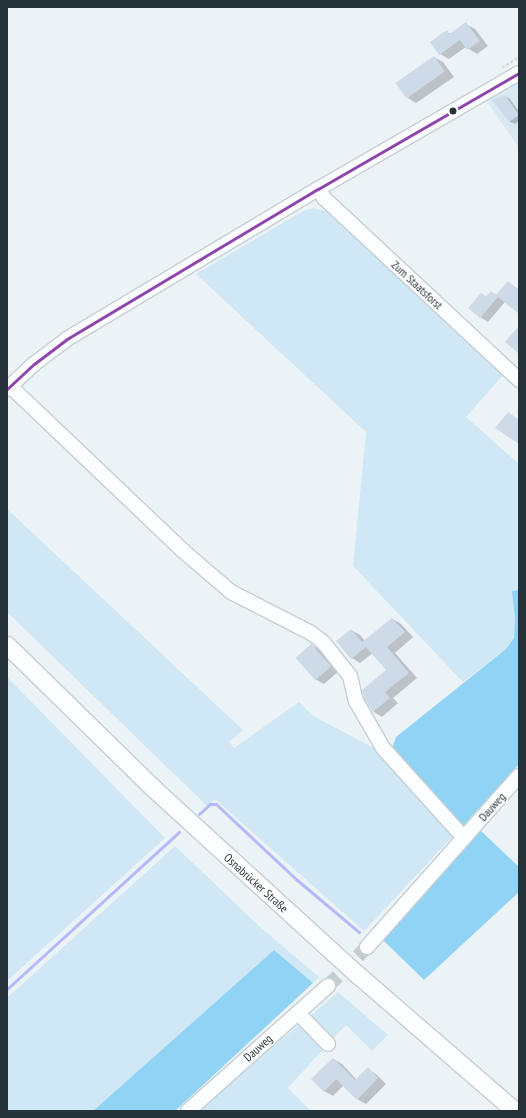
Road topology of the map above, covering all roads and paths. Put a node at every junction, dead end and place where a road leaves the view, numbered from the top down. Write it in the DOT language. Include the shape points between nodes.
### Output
graph roads {
  1 [pos="519,73"];
  2 [pos="318,189"];
  3 [pos="519,380"];
  4 [pos="9,388"];
  5 [pos="7,645"];
  6 [pos="519,776"];
  7 [pos="464,838"];
  8 [pos="367,948"];
  9 [pos="328,986"];
  10 [pos="298,1013"];
  11 [pos="328,1044"];
  12 [pos="188,1111"];
  13 [pos="515,1111"];
  1 -- 2 [label="street"];
  2 -- 3 [label="street, Zum Staatsforst" via="324,198"];
  2 -- 4 [label="street" via="67,339 34,364"];
  4 -- 7 [label="street" via="182,550 231,592 311,633 323,642 350,676 356,701 383,748"];
  5 -- 13 [label="main road, Osnabrücker Straße" via="158,794 358,975"];
  6 -- 7 [label="street, Dauweg"];
  7 -- 8 [label="street, Dauweg"];
  9 -- 10 [label="street, Dauweg"];
  10 -- 11 [label="street"];
  10 -- 12 [label="street, Dauweg"];
}
